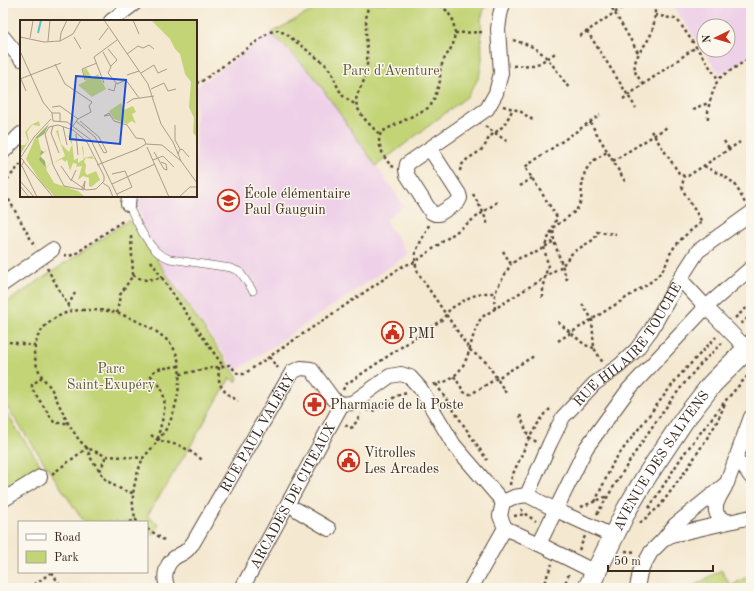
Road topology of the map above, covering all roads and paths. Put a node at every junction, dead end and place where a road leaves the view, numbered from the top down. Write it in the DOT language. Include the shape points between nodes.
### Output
graph roads {
  1 [pos="135,3"];
  2 [pos="369,3"];
  3 [pos="438,3"];
  4 [pos="503,3"];
  5 [pos="609,3"];
  6 [pos="629,3"];
  7 [pos="655,3"];
  8 [pos="615,12"];
  9 [pos="655,15"];
  10 [pos="112,20"];
  11 [pos="587,31"];
  12 [pos="455,33"];
  13 [pos="498,36"];
  14 [pos="580,36"];
  15 [pos="3,37"];
  16 [pos="696,47"];
  17 [pos="557,52"];
  18 [pos="639,54"];
  19 [pos="751,57"];
  20 [pos="20,58"];
  21 [pos="704,58"];
  22 [pos="547,59"];
  23 [pos="500,67"];
  24 [pos="718,79"];
  25 [pos="197,83"];
  26 [pos="643,84"];
  27 [pos="569,88"];
  28 [pos="628,95"];
  29 [pos="622,99"];
  30 [pos="491,102"];
  31 [pos="709,103"];
  32 [pos="356,105"];
  33 [pos="636,108"];
  34 [pos="513,109"];
  35 [pos="693,110"];
  36 [pos="600,115"];
  37 [pos="473,118"];
  38 [pos="708,119"];
  39 [pos="534,121"];
  40 [pos="590,122"];
  41 [pos="668,126"];
  42 [pos="651,131"];
  43 [pos="494,133"];
  44 [pos="20,135"];
  45 [pos="380,135"];
  46 [pos="654,135"];
  47 [pos="724,141"];
  48 [pos="508,142"];
  49 [pos="740,142"];
  50 [pos="430,149"];
  51 [pos="729,149"];
  52 [pos="3,152"];
  53 [pos="607,152"];
  54 [pos="613,162"];
  55 [pos="20,165"];
  56 [pos="704,166"];
  57 [pos="406,170"];
  58 [pos="684,176"];
  59 [pos="463,178"];
  60 [pos="532,178"];
  61 [pos="626,183"];
  62 [pos="3,184"];
  63 [pos="520,186"];
  64 [pos="470,189"];
  65 [pos="128,200"];
  66 [pos="497,202"];
  67 [pos="483,212"];
  68 [pos="435,214"];
  69 [pos="751,214"];
  70 [pos="488,226"];
  71 [pos="553,228"];
  72 [pos="131,230"];
  73 [pos="616,234"];
  74 [pos="554,242"];
  75 [pos="544,248"];
  76 [pos="52,250"];
  77 [pos="503,251"];
  78 [pos="415,262"];
  79 [pos="511,264"];
  80 [pos="562,266"];
  81 [pos="751,268"];
  82 [pos="133,275"];
  83 [pos="544,279"];
  84 [pos="680,279"];
  85 [pos="567,280"];
  86 [pos="3,284"];
  87 [pos="252,292"];
  88 [pos="75,293"];
  89 [pos="496,293"];
  90 [pos="542,297"];
  91 [pos="582,304"];
  92 [pos="751,304"];
  93 [pos="68,306"];
  94 [pos="706,307"];
  95 [pos="495,309"];
  96 [pos="117,313"];
  97 [pos="446,315"];
  98 [pos="751,315"];
  99 [pos="592,319"];
  100 [pos="558,322"];
  101 [pos="735,324"];
  102 [pos="736,328"];
  103 [pos="571,333"];
  104 [pos="721,337"];
  105 [pos="3,341"];
  106 [pos="558,341"];
  107 [pos="722,342"];
  108 [pos="35,346"];
  109 [pos="749,347"];
  110 [pos="594,348"];
  111 [pos="470,350"];
  112 [pos="534,356"];
  113 [pos="179,366"];
  114 [pos="223,366"];
  115 [pos="219,367"];
  116 [pos="751,372"];
  117 [pos="610,373"];
  118 [pos="180,374"];
  119 [pos="454,376"];
  120 [pos="42,377"];
  121 [pos="497,379"];
  122 [pos="436,384"];
  123 [pos="420,388"];
  124 [pos="506,393"];
  125 [pos="726,400"];
  126 [pos="238,401"];
  127 [pos="342,404"];
  128 [pos="751,417"];
  129 [pos="335,419"];
  130 [pos="68,424"];
  131 [pos="151,435"];
  132 [pos="158,440"];
  133 [pos="87,448"];
  134 [pos="106,456"];
  135 [pos="143,458"];
  136 [pos="204,461"];
  137 [pos="487,461"];
  138 [pos="736,461"];
  139 [pos="100,472"];
  140 [pos="40,477"];
  141 [pos="751,477"];
  142 [pos="727,483"];
  143 [pos="504,484"];
  144 [pos="510,485"];
  145 [pos="133,493"];
  146 [pos="526,495"];
  147 [pos="608,496"];
  148 [pos="3,500"];
  149 [pos="503,502"];
  150 [pos="595,502"];
  151 [pos="292,507"];
  152 [pos="561,513"];
  153 [pos="751,517"];
  154 [pos="137,520"];
  155 [pos="594,520"];
  156 [pos="728,522"];
  157 [pos="505,528"];
  158 [pos="330,529"];
  159 [pos="148,530"];
  160 [pos="587,532"];
  161 [pos="613,536"];
  162 [pos="164,540"];
  163 [pos="663,540"];
  164 [pos="545,547"];
  165 [pos="577,556"];
  166 [pos="571,569"];
  167 [pos="51,573"];
  168 [pos="53,573"];
  169 [pos="591,580"];
  170 [pos="167,586"];
  171 [pos="29,588"];
  172 [pos="61,588"];
  173 [pos="242,588"];
  174 [pos="471,588"];
  175 [pos="542,588"];
  176 [pos="563,588"];
  177 [pos="637,588"];
  1 -- 10 [label="street"];
  2 -- 32 [label="path" via="366,24 366,76 358,91"];
  3 -- 12 [label="path" via="453,20"];
  4 -- 13 [label="street"];
  5 -- 8 [label="path"];
  6 -- 8 [label="path"];
  7 -- 9 [label="path"];
  8 -- 11 [label="path"];
  8 -- 18 [label="path"];
  9 -- 16 [label="path" via="679,22"];
  9 -- 18 [label="path" via="651,34"];
  11 -- 14 [label="path"];
  11 -- 28 [label="path"];
  12 -- 13 [label="path" via="483,32"];
  12 -- 45 [label="path" via="453,45 443,61 440,81 430,107"];
  13 -- 22 [label="path" via="526,44"];
  13 -- 23 [label="street"];
  15 -- 20 [label="street"];
  16 -- 26 [label="path"];
  17 -- 22 [label="path"];
  18 -- 26 [label="path" via="634,66"];
  19 -- 24 [label="path"];
  21 -- 24 [label="path"];
  22 -- 23 [label="path" via="532,65"];
  22 -- 27 [label="path"];
  23 -- 30 [label="street" via="496,93"];
  24 -- 31 [label="path"];
  25 -- 32 [label="path" via="270,32 278,30 325,64 343,96"];
  26 -- 28 [label="path"];
  28 -- 29 [label="path"];
  28 -- 33 [label="path"];
  30 -- 34 [label="path"];
  30 -- 37 [label="street" via="487,109"];
  31 -- 35 [label="path"];
  31 -- 38 [label="path"];
  32 -- 45 [label="path" via="361,116"];
  34 -- 39 [label="path"];
  34 -- 43 [label="path" via="501,128"];
  36 -- 40 [label="path"];
  37 -- 43 [label="path"];
  37 -- 50 [label="street"];
  40 -- 53 [label="path"];
  40 -- 60 [label="path" via="525,167"];
  41 -- 46 [label="path"];
  42 -- 46 [label="path"];
  43 -- 48 [label="path"];
  43 -- 59 [label="path" via="482,149 461,165"];
  44 -- 52 [label="street"];
  45 -- 57 [label="path" via="383,154 390,165"];
  46 -- 54 [label="path"];
  46 -- 58 [label="path" via="679,173"];
  47 -- 51 [label="path"];
  49 -- 51 [label="path"];
  50 -- 57 [label="street" via="407,164"];
  50 -- 68 [label="street" via="460,198 458,202"];
  51 -- 56 [label="path"];
  53 -- 54 [label="path"];
  53 -- 71 [label="path" via="593,161 585,171 581,201 576,211"];
  54 -- 61 [label="path"];
  55 -- 62 [label="path"];
  56 -- 58 [label="path"];
  56 -- 69 [label="path" via="734,184"];
  57 -- 68 [label="street" via="431,212"];
  58 -- 99 [label="path" via="682,187 702,222 678,242 660,274"];
  60 -- 63 [label="path"];
  60 -- 71 [label="path" via="557,217"];
  64 -- 67 [label="path"];
  65 -- 76 [label="path" via="125,221 69,256"];
  65 -- 87 [label="lane" via="137,222 150,243 162,255 170,259 231,268 240,272"];
  66 -- 67 [label="path"];
  67 -- 70 [label="path"];
  67 -- 78 [label="path"];
  68 -- 78 [label="path" via="416,251"];
  69 -- 84 [label="street, RUE HILAIRE TOUCHE" via="698,251"];
  71 -- 74 [label="path"];
  71 -- 75 [label="path"];
  72 -- 82 [label="path"];
  73 -- 80 [label="path" via="597,232 593,240 573,252"];
  74 -- 75 [label="path"];
  74 -- 80 [label="path"];
  75 -- 79 [label="path"];
  75 -- 83 [label="path" via="548,265"];
  76 -- 86 [label="street"];
  77 -- 79 [label="path"];
  78 -- 97 [label="path" via="418,273"];
  78 -- 114 [label="path" via="403,266 244,374 236,373 229,365"];
  79 -- 89 [label="path"];
  80 -- 83 [label="path"];
  80 -- 85 [label="path"];
  81 -- 94 [label="street"];
  82 -- 96 [label="path" via="120,294"];
  82 -- 114 [label="path" via="143,280 162,278"];
  83 -- 90 [label="path"];
  83 -- 95 [label="path"];
  84 -- 94 [label="street"];
  84 -- 117 [label="street, RUE HILAIRE TOUCHE" via="652,330 636,350"];
  88 -- 93 [label="path"];
  89 -- 95 [label="path"];
  89 -- 97 [label="path" via="482,293 470,297 450,309"];
  91 -- 99 [label="path"];
  92 -- 101 [label="path" via="734,318"];
  94 -- 109 [label="street"];
  94 -- 152 [label="street" via="629,389 586,448"];
  95 -- 111 [label="path" via="477,324"];
  96 -- 108 [label="path" via="82,310 63,314 46,325"];
  96 -- 113 [label="path" via="163,336 174,349"];
  97 -- 111 [label="path"];
  97 -- 127 [label="path" via="444,319 346,385 342,391"];
  98 -- 102 [label="path"];
  99 -- 103 [label="path"];
  99 -- 110 [label="path"];
  100 -- 103 [label="path"];
  103 -- 106 [label="path"];
  103 -- 110 [label="path" via="585,345"];
  104 -- 150 [label="path" via="716,337 679,376 614,462"];
  105 -- 108 [label="path"];
  107 -- 147 [label="path" via="699,366 663,412"];
  108 -- 120 [label="path" via="35,361"];
  109 -- 161 [label="main road, AVENUE DES SALYENS" via="712,384 684,420 646,477"];
  110 -- 117 [label="path"];
  111 -- 119 [label="path" via="462,370"];
  111 -- 121 [label="path" via="487,363"];
  112 -- 121 [label="path"];
  113 -- 118 [label="path"];
  113 -- 132 [label="path" via="155,370 152,375 161,387 165,403"];
  114 -- 115 [label="path"];
  115 -- 118 [label="path"];
  115 -- 126 [label="path" via="218,376 223,390"];
  116 -- 125 [label="path"];
  117 -- 146 [label="street, RUE HILAIRE TOUCHE" via="594,384 563,417"];
  118 -- 132 [label="path" via="176,403 167,428"];
  119 -- 121 [label="path" via="467,394"];
  119 -- 122 [label="path" via="448,381"];
  120 -- 130 [label="path" via="51,388"];
  120 -- 130 [label="path" via="32,385 32,389 54,422"];
  121 -- 124 [label="path"];
  122 -- 123 [label="path"];
  122 -- 137 [label="path"];
  123 -- 127 [label="street" via="410,377 401,374 390,376 352,403"];
  123 -- 129 [label="path" via="396,396 376,410 364,410 353,427 350,428"];
  123 -- 149 [label="street" via="454,445"];
  125 -- 125 [label="path" via="684,455 639,524 660,506 689,466 716,424"];
  127 -- 129 [label="street, ARCADES DE CITEAUX"];
  127 -- 170 [label="street, RUE PAUL VALÉRY" via="333,399 311,369 301,368 292,372 193,543 187,551 174,558 166,569"];
  128 -- 138 [label="street"];
  129 -- 151 [label="street, ARCADES DE CITEAUX"];
  130 -- 133 [label="path"];
  131 -- 132 [label="path"];
  132 -- 135 [label="path"];
  132 -- 136 [label="path" via="181,446"];
  133 -- 134 [label="path"];
  133 -- 139 [label="path"];
  133 -- 140 [label="path" via="52,474"];
  134 -- 135 [label="path"];
  134 -- 139 [label="path"];
  135 -- 145 [label="path"];
  138 -- 141 [label="street"];
  138 -- 142 [label="street"];
  139 -- 145 [label="path" via="115,486"];
  140 -- 148 [label="street"];
  142 -- 156 [label="street" via="716,504 716,511"];
  142 -- 163 [label="street" via="675,525"];
  143 -- 144 [label="path"];
  145 -- 154 [label="path"];
  146 -- 149 [label="street" via="514,496"];
  146 -- 152 [label="street"];
  147 -- 150 [label="path"];
  147 -- 155 [label="path"];
  149 -- 157 [label="street" via="500,516"];
  150 -- 152 [label="path" via="577,508 574,506"];
  151 -- 158 [label="street"];
  151 -- 173 [label="street, ARCADES DE CITEAUX"];
  152 -- 161 [label="street"];
  152 -- 164 [label="street"];
  153 -- 156 [label="street"];
  156 -- 163 [label="street" via="671,535"];
  157 -- 164 [label="street"];
  157 -- 174 [label="street"];
  159 -- 162 [label="path"];
  160 -- 165 [label="path"];
  161 -- 169 [label="main road, AVENUE DES SALYENS"];
  163 -- 177 [label="street" via="650,552 640,572"];
  164 -- 169 [label="street"];
  164 -- 175 [label="path" via="552,565"];
  166 -- 176 [label="path"];
  167 -- 171 [label="path"];
  168 -- 172 [label="path"];
}
